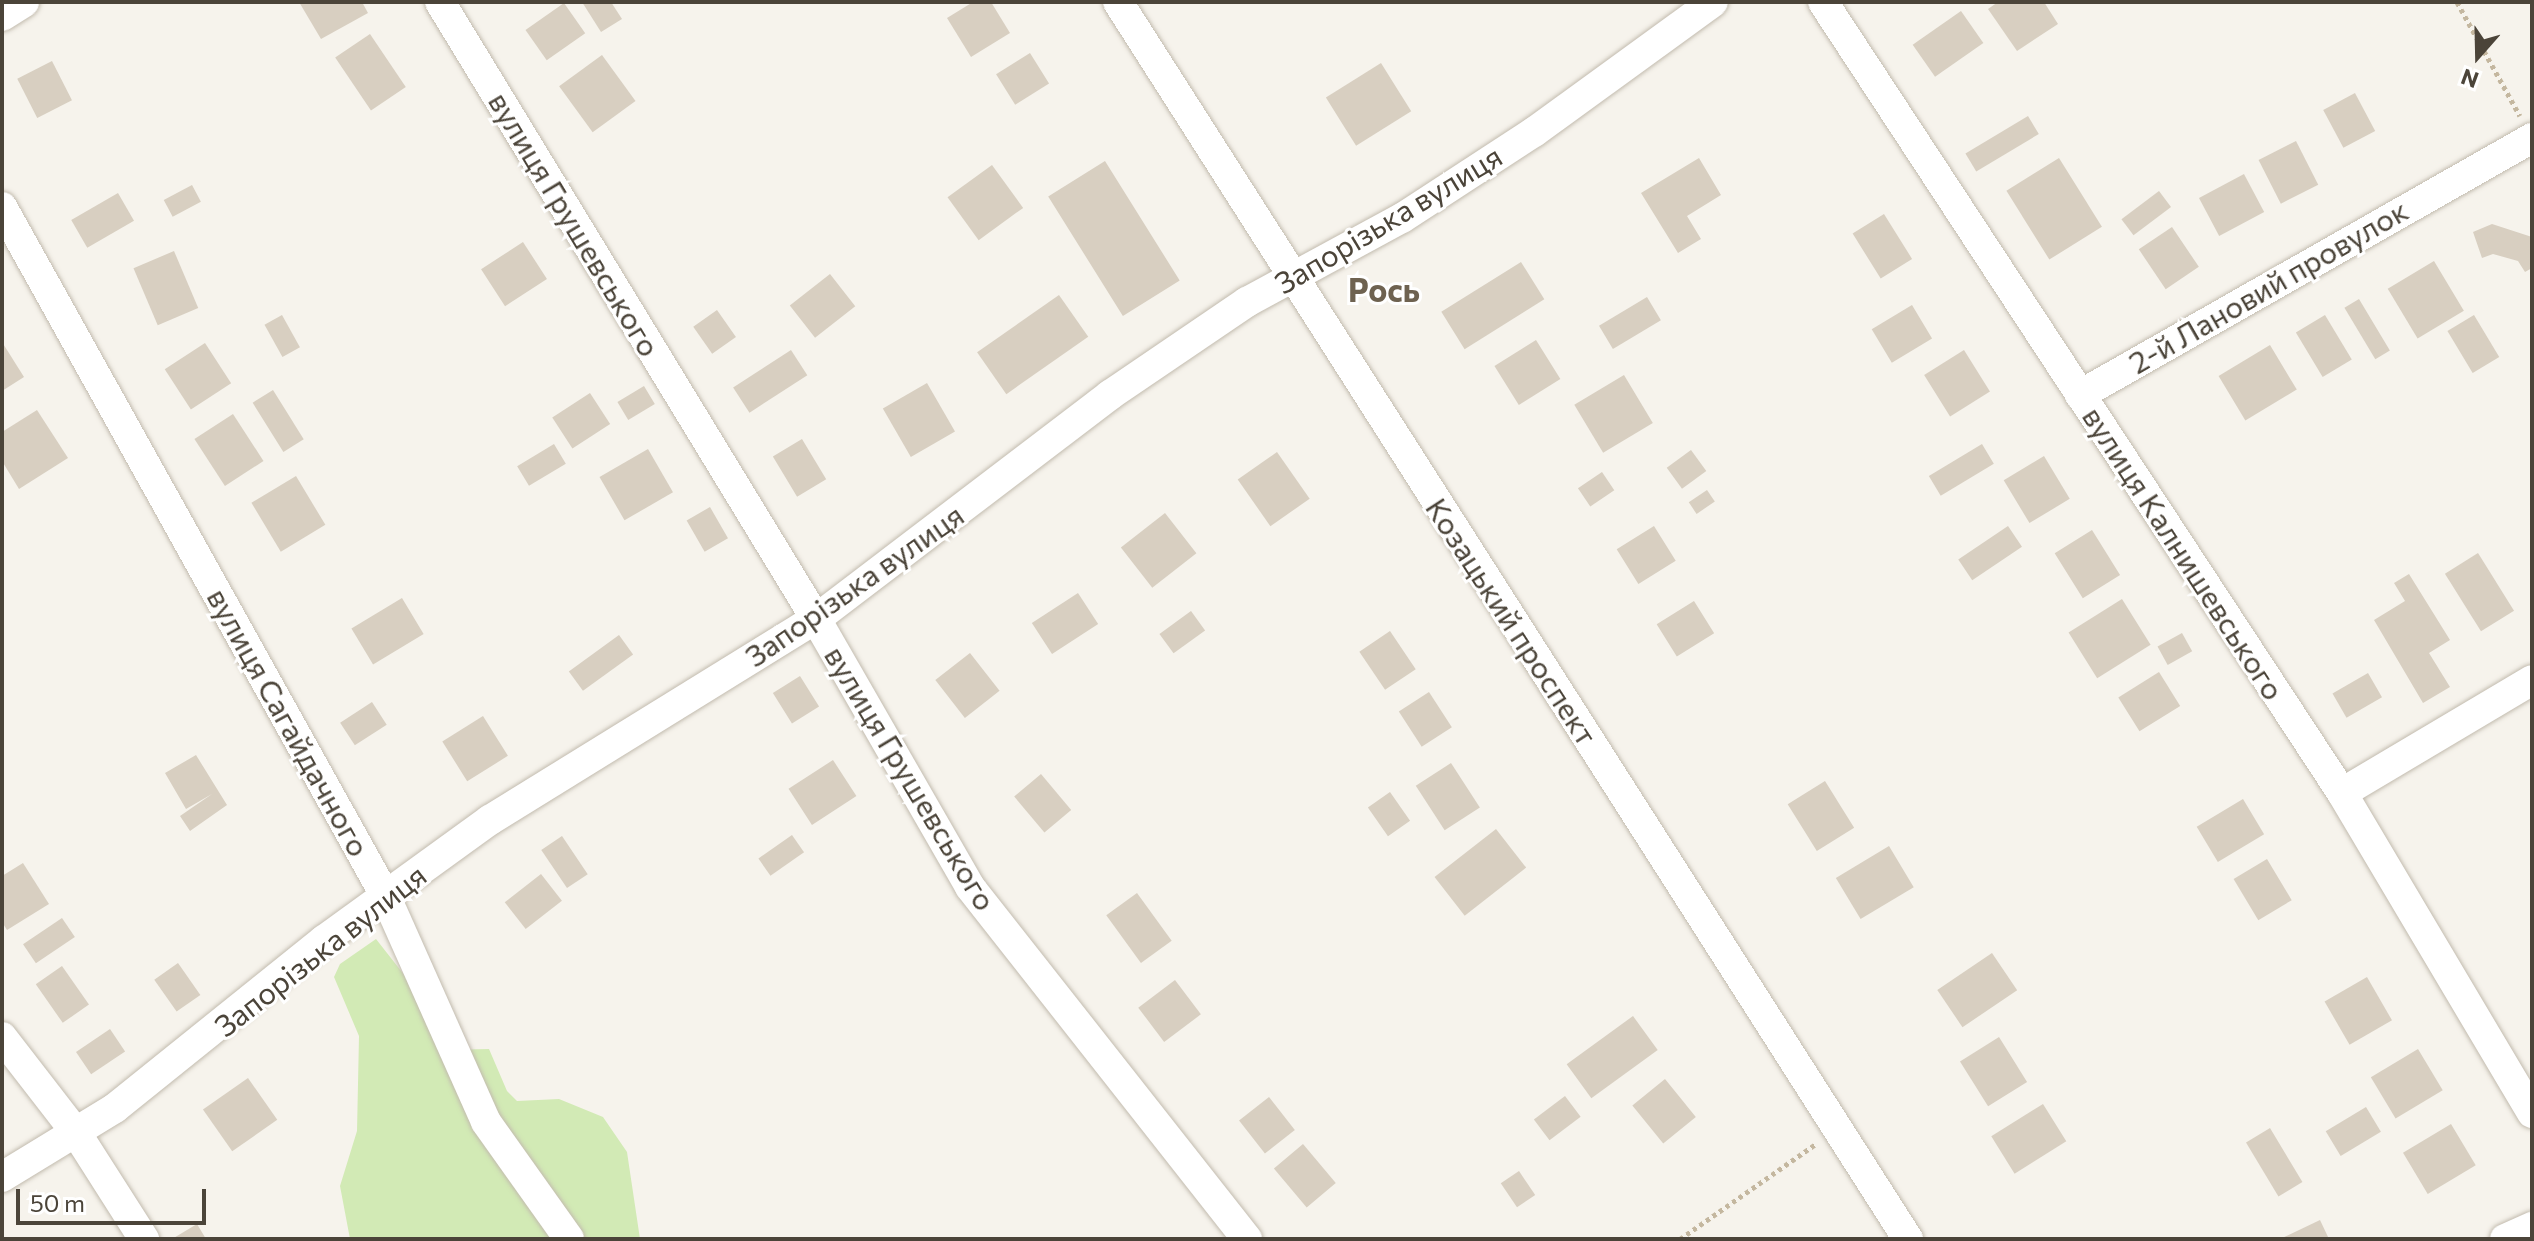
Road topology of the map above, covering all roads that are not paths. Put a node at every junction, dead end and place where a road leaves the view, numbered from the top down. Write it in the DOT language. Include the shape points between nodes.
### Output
graph roads {
  1 [pos="24,2"];
  2 [pos="440,2"];
  3 [pos="1118,2"];
  4 [pos="1713,2"];
  5 [pos="1823,2"];
  6 [pos="2,16"];
  7 [pos="2532,137"];
  8 [pos="2,207"];
  9 [pos="1292,277"];
  10 [pos="2080,395"];
  11 [pos="816,619"];
  12 [pos="2532,680"];
  13 [pos="2342,793"];
  14 [pos="385,895"];
  15 [pos="2,1037"];
  16 [pos="2532,1113"];
  17 [pos="77,1134"];
  18 [pos="2,1177"];
  19 [pos="2532,1227"];
  20 [pos="144,1239"];
  21 [pos="569,1239"];
  22 [pos="1247,1239"];
  23 [pos="1908,1239"];
  24 [pos="2505,1239"];
  1 -- 6 [label="street"];
  2 -- 11 [label="street, вулиця Грушевського"];
  3 -- 9 [label="street, Козацький проспект"];
  4 -- 9 [label="street, Запорізька вулиця" via="1534,132 1402,218"];
  5 -- 10 [label="street, вулиця Калнишевського"];
  7 -- 10 [label="street, 2-й Лановий провулок"];
  8 -- 14 [label="street, вулиця Сагайдачного"];
  9 -- 11 [label="street, Запорізька вулиця" via="1110,395"];
  9 -- 23 [label="street, Козацький проспект"];
  10 -- 13 [label="street, вулиця Калнишевського"];
  11 -- 14 [label="street, Запорізька вулиця" via="546,783"];
  11 -- 22 [label="street, вулиця Грушевського" via="970,887"];
  12 -- 13 [label="street"];
  13 -- 16 [label="street, вулиця Калнишевського"];
  14 -- 17 [label="street, Запорізька вулиця" via="194,1050"];
  14 -- 21 [label="street, вулиця Сагайдачного" via="486,1122"];
  15 -- 17 [label="street"];
  17 -- 18 [label="street, Запорізька вулиця"];
  17 -- 20 [label="street"];
  19 -- 24 [label="street"];
}
